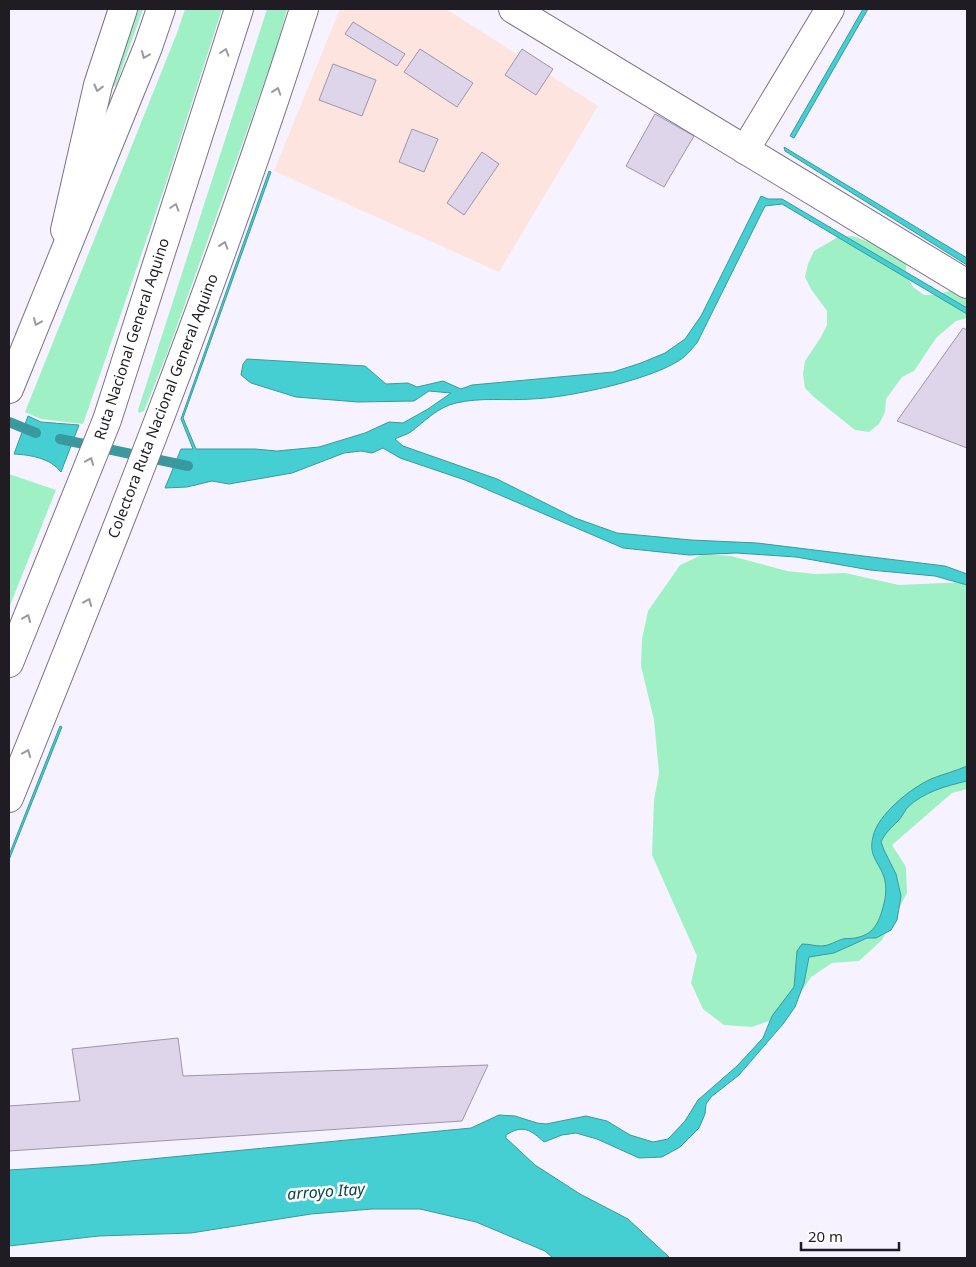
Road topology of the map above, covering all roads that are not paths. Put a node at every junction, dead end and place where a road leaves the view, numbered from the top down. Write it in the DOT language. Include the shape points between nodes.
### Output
graph roads {
  1 [pos="123,9"];
  2 [pos="161,9"];
  3 [pos="239,9"];
  4 [pos="304,9"];
  5 [pos="513,9"];
  6 [pos="830,9"];
  7 [pos="745,150"];
  8 [pos="53,284"];
  9 [pos="967,284"];
  10 [pos="9,389"];
  11 [pos="9,664"];
  12 [pos="9,798"];
  1 -- 8 [label="main road, one-way" via="98,85"];
  2 -- 8 [label="main road, one-way"];
  11 -- 3 [label="main road, Ruta Nacional General Aquino, one-way" via="107,420"];
  12 -- 4 [label="main road, Colectora Ruta Nacional General Aquino, one-way" via="122,519 219,259"];
  5 -- 7 [label="main road"];
  6 -- 7 [label="main road"];
  7 -- 9 [label="main road"];
  8 -- 10 [label="main road, one-way"];
}
